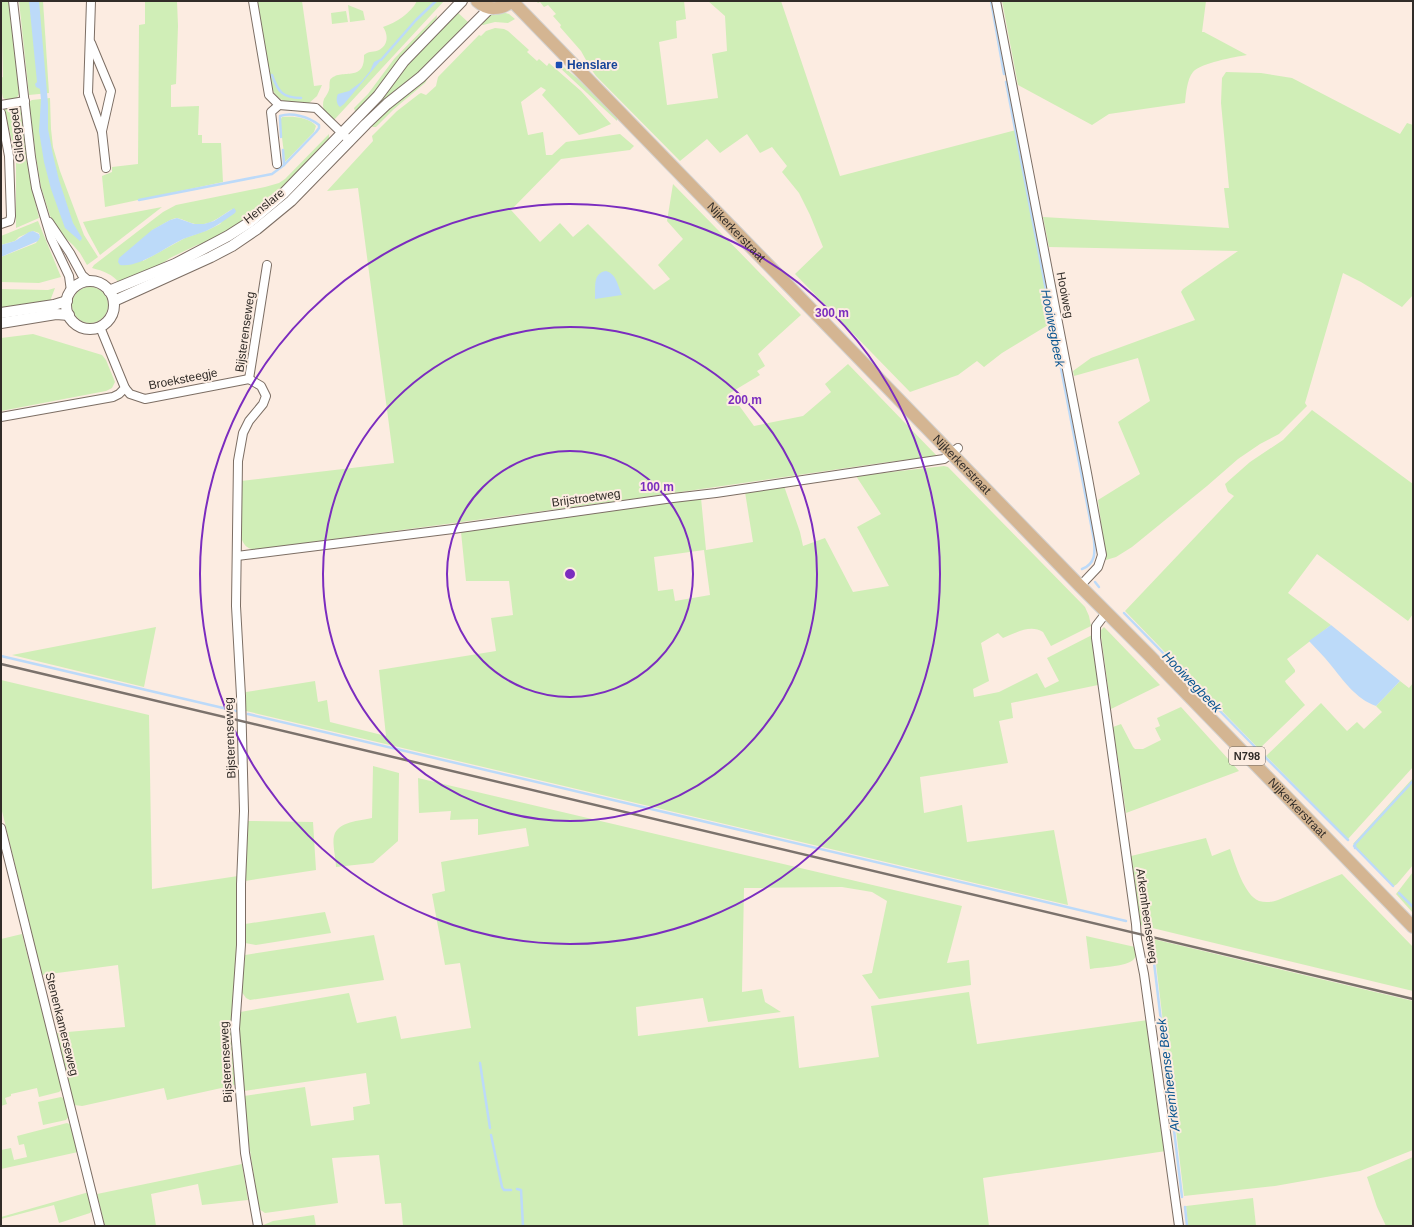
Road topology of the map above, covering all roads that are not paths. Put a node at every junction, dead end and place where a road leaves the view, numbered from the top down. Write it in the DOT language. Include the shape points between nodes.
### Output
graph roads {
  1 [pos="14,1"];
  2 [pos="91,1"];
  3 [pos="253,1"];
  4 [pos="462,1"];
  5 [pos="477,1"];
  6 [pos="512,1"];
  7 [pos="996,1"];
  8 [pos="490,8"];
  9 [pos="90,40"];
  10 [pos="25,101"];
  11 [pos="1,105"];
  12 [pos="279,105"];
  13 [pos="1,113"];
  14 [pos="102,132"];
  15 [pos="342,133"];
  16 [pos="350,141"];
  17 [pos="276,164"];
  18 [pos="106,168"];
  19 [pos="45,216"];
  20 [pos="1,224"];
  21 [pos="267,265"];
  22 [pos="89,281"];
  23 [pos="71,291"];
  24 [pos="109,291"];
  25 [pos="67,301"];
  26 [pos="114,301"];
  27 [pos="1,312"];
  28 [pos="69,315"];
  29 [pos="1,323"];
  30 [pos="100,327"];
  31 [pos="249,379"];
  32 [pos="125,388"];
  33 [pos="1,417"];
  34 [pos="954,450"];
  35 [pos="236,556"];
  36 [pos="1080,586"];
  37 [pos="1106,613"];
  38 [pos="1,828"];
  39 [pos="1413,927"];
  40 [pos="100,1226"];
  41 [pos="258,1226"];
  42 [pos="1179,1226"];
  1 -- 10 [label="street, Gildegoed"];
  2 -- 9 [label="street"];
  3 -- 12 [label="street" via="270,95"];
  4 -- 15 [label="street, Henslare" via="404,61 378,96"];
  5 -- 8 [label="main road"];
  6 -- 8 [label="main road, N798" via="506,6"];
  6 -- 34 [label="main road, Nijkerkerstraat / N798"];
  7 -- 36 [label="street, Hooiweg" via="1102,555 1098,566"];
  8 -- 16 [label="street, Henslare"];
  9 -- 14 [label="street" via="88,93"];
  9 -- 14 [label="street" via="111,91"];
  10 -- 11 [label="street"];
  10 -- 19 [label="street, Gildegoed" via="36,188"];
  12 -- 15 [label="street" via="316,108"];
  12 -- 17 [label="street" via="271,112"];
  13 -- 20 [label="street" via="9,156 11,216 10,221"];
  14 -- 18 [label="street"];
  15 -- 16 [label="street"];
  15 -- 24 [label="street, Henslare" via="283,194 250,222 175,264"];
  16 -- 26 [label="street, Henslare" via="291,201 232,246 190,268"];
  19 -- 22 [label="street, Gildegoed"];
  19 -- 23 [label="street, Gildegoed" via="51,238 69,276"];
  21 -- 31 [label="street, Bijsterenseweg"];
  22 -- 23 [label="street" via="80,283"];
  22 -- 24 [label="street" via="102,284"];
  23 -- 25 [label="street"];
  24 -- 26 [label="street"];
  25 -- 27 [label="street"];
  25 -- 28 [label="street"];
  26 -- 30 [label="street" via="109,319"];
  28 -- 29 [label="street" via="56,314"];
  28 -- 30 [label="street" via="82,327"];
  30 -- 32 [label="street"];
  31 -- 32 [label="street, Broeksteegje" via="145,399 130,394"];
  31 -- 35 [label="street, Bijsterenseweg" via="262,386 266,396 264,404 249,421 241,438 238,461"];
  32 -- 33 [label="street" via="113,397"];
  34 -- 35 [label="street, Brijstroetweg" via="944,460 453,530"];
  34 -- 36 [label="main road, Nijkerkerstraat / N798"];
  35 -- 41 [label="street, Bijsterenseweg" via="244,810 241,945 235,1029 245,1153"];
  36 -- 37 [label="main road, Nijkerkerstraat / N798"];
  37 -- 39 [label="main road, Nijkerkerstraat / N798"];
  37 -- 42 [label="street, Arkemheenseweg" via="1096,626 1096,638"];
  38 -- 40 [label="street, Stenenkamerseweg"];
}
